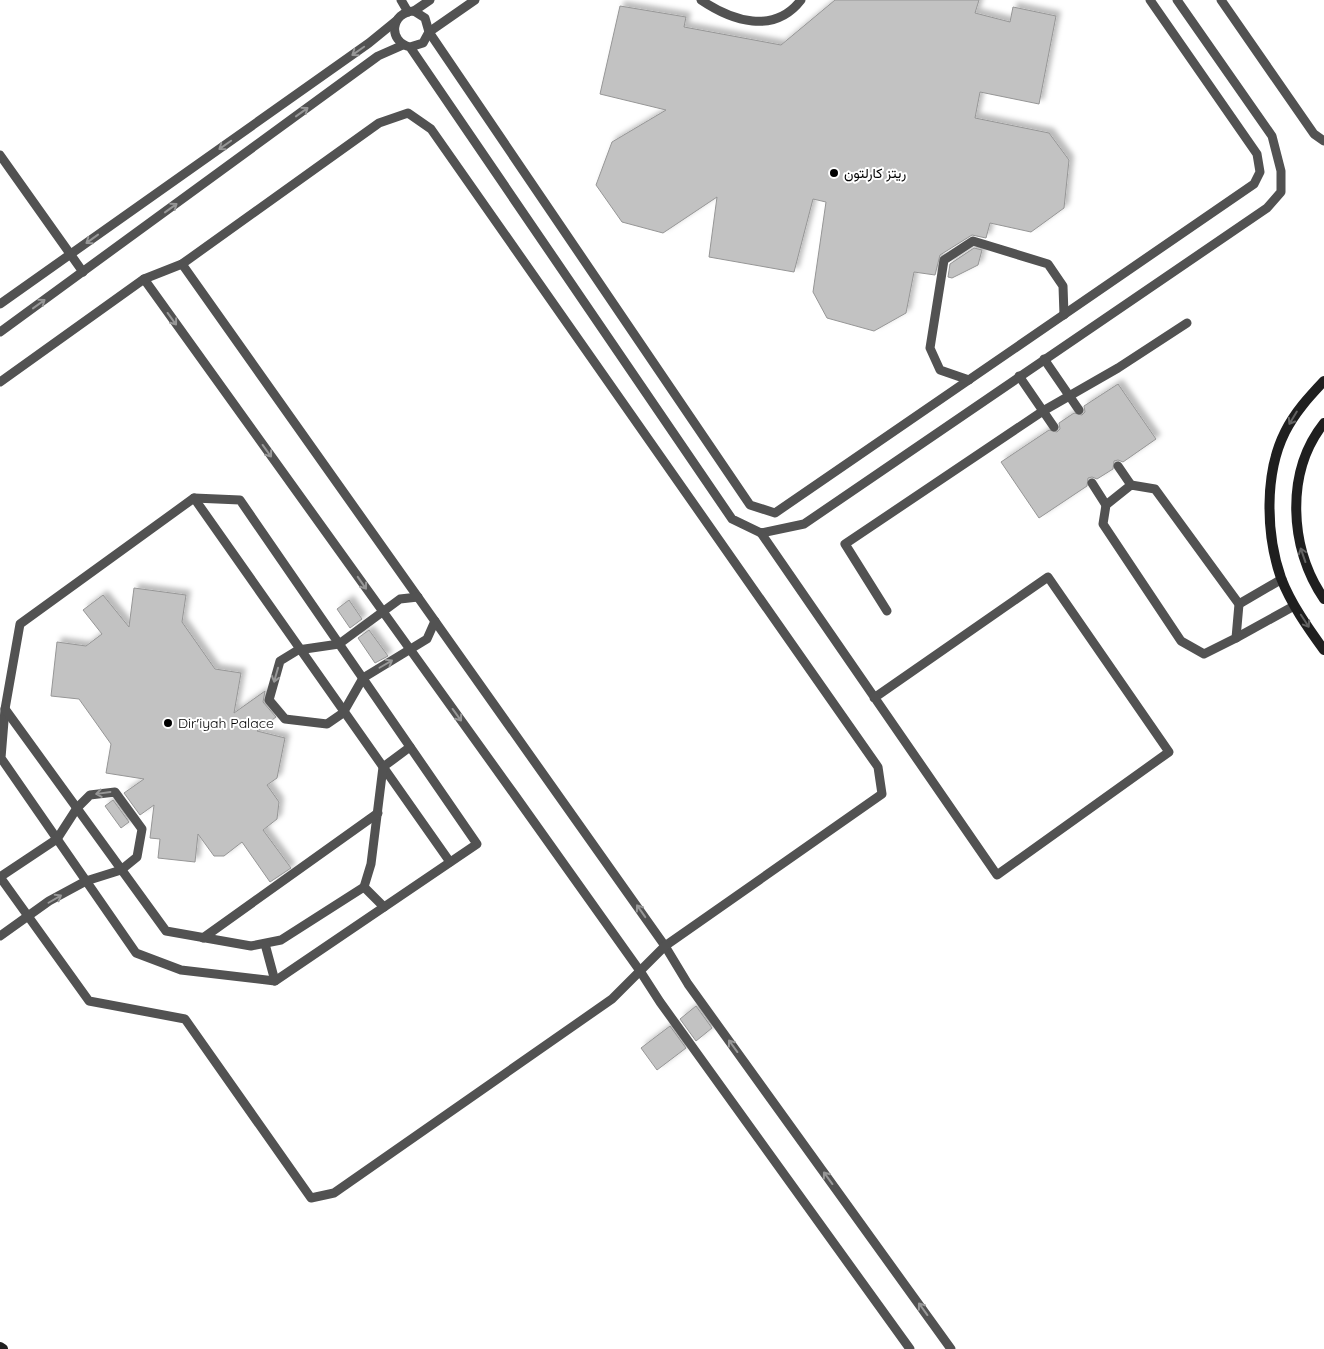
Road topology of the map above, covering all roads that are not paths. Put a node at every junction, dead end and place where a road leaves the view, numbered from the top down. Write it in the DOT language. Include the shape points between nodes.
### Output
graph roads {
  1 [pos="401,0"];
  2 [pos="430,0"];
  3 [pos="475,0"];
  4 [pos="701,0"];
  5 [pos="801,0"];
  6 [pos="1150,0"];
  7 [pos="1177,0"];
  8 [pos="1221,0"];
  9 [pos="411,12"];
  10 [pos="396,21"];
  11 [pos="429,32"];
  12 [pos="407,46"];
  13 [pos="1324,141"];
  14 [pos="0,155"];
  15 [pos="70,255"];
  16 [pos="182,264"];
  17 [pos="83,272"];
  18 [pos="144,280"];
  19 [pos="0,304"];
  20 [pos="1064,315"];
  21 [pos="1187,323"];
  22 [pos="0,332"];
  23 [pos="1044,359"];
  24 [pos="1019,376"];
  25 [pos="970,380"];
  26 [pos="1324,381"];
  27 [pos="0,382"];
  28 [pos="1069,395"];
  29 [pos="1079,410"];
  30 [pos="1043,411"];
  31 [pos="1324,423"];
  32 [pos="1054,427"];
  33 [pos="1118,466"];
  34 [pos="1092,483"];
  35 [pos="1131,485"];
  36 [pos="194,498"];
  37 [pos="1106,505"];
  38 [pos="761,533"];
  39 [pos="1282,578"];
  40 [pos="418,597"];
  41 [pos="1324,599"];
  42 [pos="1239,604"];
  43 [pos="1294,606"];
  44 [pos="887,611"];
  45 [pos="382,613"];
  46 [pos="435,621"];
  47 [pos="1236,638"];
  48 [pos="339,644"];
  49 [pos="298,650"];
  50 [pos="410,650"];
  51 [pos="1324,650"];
  52 [pos="362,678"];
  53 [pos="874,698"];
  54 [pos="5,709"];
  55 [pos="343,713"];
  56 [pos="410,747"];
  57 [pos="383,767"];
  58 [pos="77,808"];
  59 [pos="378,812"];
  60 [pos="56,839"];
  61 [pos="450,862"];
  62 [pos="121,870"];
  63 [pos="0,877"];
  64 [pos="86,881"];
  65 [pos="364,887"];
  66 [pos="384,907"];
  67 [pos="28,917"];
  68 [pos="0,936"];
  69 [pos="203,938"];
  70 [pos="265,944"];
  71 [pos="666,946"];
  72 [pos="640,971"];
  73 [pos="275,981"];
  74 [pos="910,1349"];
  75 [pos="951,1349"];
  1 -- 9 [label="lane"];
  2 -- 9 [label="lane"];
  3 -- 11 [label="lane"];
  4 -- 5 [label="lane" via="743,21 770,22 793,11"];
  6 -- 20 [label="lane" via="1257,154 1260,172 1254,184"];
  7 -- 23 [label="lane" via="1272,136 1281,171 1281,192 1267,208"];
  8 -- 13 [label="lane" via="1314,134"];
  9 -- 10 [label="lane"];
  9 -- 11 [label="lane" via="425,18"];
  10 -- 12 [label="lane" via="394,33"];
  10 -- 15 [label="lane, one-way"];
  11 -- 12 [label="lane" via="423,43"];
  11 -- 25 [label="lane" via="750,505 775,513"];
  17 -- 12 [label="lane, one-way" via="378,56"];
  12 -- 38 [label="lane" via="732,519"];
  14 -- 15 [label="lane"];
  15 -- 17 [label="lane"];
  15 -- 19 [label="lane"];
  16 -- 18 [label="lane"];
  16 -- 40 [label="lane"];
  16 -- 71 [label="lane" via="380,123 408,113 431,129 878,767 882,794"];
  22 -- 17 [label="lane, one-way"];
  18 -- 27 [label="lane"];
  18 -- 45 [label="lane, one-way"];
  20 -- 25 [label="lane"];
  20 -- 25 [label="lane" via="1063,286 1048,264 973,241 944,260 930,348 940,370"];
  21 -- 28 [label="lane"];
  23 -- 24 [label="lane"];
  23 -- 28 [label="lane"];
  24 -- 30 [label="lane"];
  24 -- 38 [label="lane" via="804,524"];
  26 -- 39 [label="street, one-way" via="1301,404 1284,434 1275,463 1269,503 1272,542"];
  28 -- 29 [label="lane"];
  28 -- 30 [label="lane"];
  30 -- 32 [label="lane"];
  30 -- 44 [label="lane" via="844,544"];
  41 -- 31 [label="street, one-way" via="1301,552 1297,500 1301,464"];
  33 -- 35 [label="lane"];
  34 -- 37 [label="lane"];
  35 -- 37 [label="lane"];
  35 -- 42 [label="lane" via="1155,489"];
  36 -- 48 [label="lane" via="240,500"];
  36 -- 49 [label="lane"];
  36 -- 54 [label="lane" via="20,624"];
  37 -- 47 [label="lane" via="1103,524 1181,641 1204,654"];
  38 -- 53 [label="lane"];
  39 -- 42 [label="lane"];
  39 -- 43 [label="street"];
  40 -- 45 [label="lane" via="400,599"];
  40 -- 46 [label="lane"];
  42 -- 47 [label="lane"];
  43 -- 47 [label="lane"];
  43 -- 51 [label="street, one-way"];
  45 -- 48 [label="lane"];
  45 -- 50 [label="lane"];
  46 -- 50 [label="lane" via="427,640"];
  71 -- 46 [label="lane, one-way"];
  48 -- 49 [label="lane"];
  48 -- 52 [label="lane"];
  49 -- 55 [label="lane"];
  49 -- 55 [label="lane, one-way" via="280,661 269,700 285,719 327,724"];
  52 -- 50 [label="lane, one-way"];
  50 -- 72 [label="lane, one-way"];
  52 -- 55 [label="lane"];
  52 -- 56 [label="lane"];
  53 -- 53 [label="lane" via="997,875 1169,752 1048,577"];
  54 -- 58 [label="lane"];
  54 -- 60 [label="lane" via="1,758"];
  55 -- 57 [label="lane"];
  56 -- 57 [label="lane"];
  56 -- 61 [label="lane" via="477,844"];
  57 -- 59 [label="lane"];
  57 -- 61 [label="lane"];
  58 -- 60 [label="lane"];
  58 -- 62 [label="lane"];
  62 -- 58 [label="lane, one-way" via="137,857 142,829 115,792 90,795"];
  59 -- 65 [label="lane" via="371,864"];
  59 -- 69 [label="lane"];
  60 -- 63 [label="lane"];
  60 -- 64 [label="lane"];
  61 -- 66 [label="lane"];
  62 -- 64 [label="lane"];
  62 -- 69 [label="lane" via="166,932"];
  63 -- 67 [label="lane"];
  67 -- 64 [label="lane, one-way"];
  64 -- 73 [label="lane" via="136,953 182,970"];
  65 -- 66 [label="lane"];
  65 -- 70 [label="lane" via="281,940"];
  66 -- 73 [label="lane"];
  67 -- 68 [label="lane"];
  67 -- 72 [label="lane" via="89,1001 185,1019 311,1198 334,1194 612,1000"];
  69 -- 70 [label="lane" via="251,946"];
  70 -- 73 [label="lane"];
  71 -- 72 [label="lane"];
  75 -- 71 [label="lane, one-way" via="688,984"];
  72 -- 74 [label="lane"];
}
